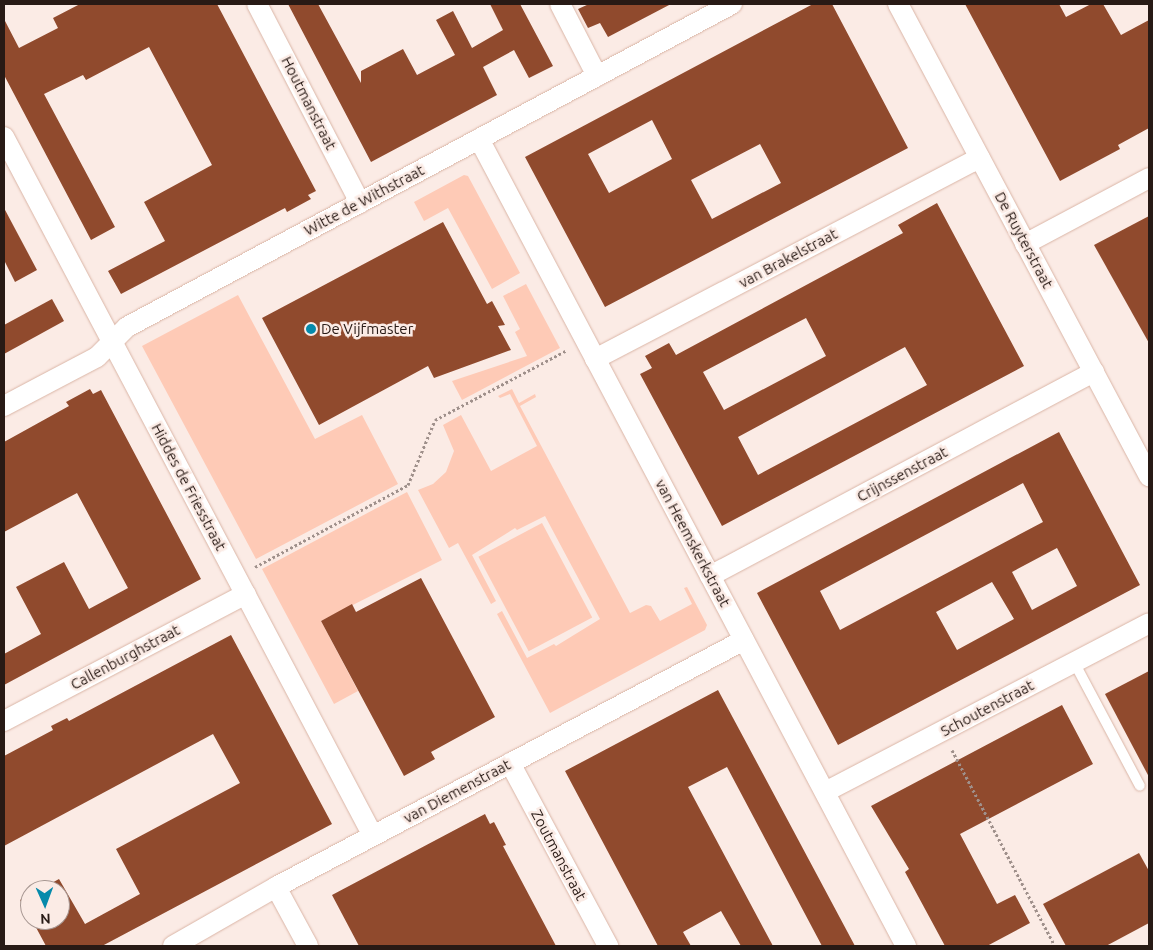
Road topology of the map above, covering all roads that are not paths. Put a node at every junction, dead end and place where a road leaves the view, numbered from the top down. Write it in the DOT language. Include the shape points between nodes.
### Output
graph roads {
  1 [pos="257,4"];
  2 [pos="560,4"];
  3 [pos="732,4"];
  4 [pos="898,4"];
  5 [pos="597,76"];
  6 [pos="4,137"];
  7 [pos="479,139"];
  8 [pos="980,158"];
  9 [pos="1149,178"];
  10 [pos="360,203"];
  11 [pos="1026,244"];
  12 [pos="112,342"];
  13 [pos="595,359"];
  14 [pos="1094,372"];
  15 [pos="4,406"];
  16 [pos="1149,476"];
  17 [pos="710,576"];
  18 [pos="241,585"];
  19 [pos="1149,623"];
  20 [pos="744,640"];
  21 [pos="1074,662"];
  22 [pos="4,721"];
  23 [pos="510,763"];
  24 [pos="1140,786"];
  25 [pos="825,792"];
  26 [pos="373,836"];
  27 [pos="276,887"];
  28 [pos="172,946"];
  29 [pos="308,946"];
  30 [pos="608,946"];
  31 [pos="906,946"];
  1 -- 10 [label="street, Houtmanstraat"];
  2 -- 5 [label="street"];
  3 -- 5 [label="street, Witte de Withstraat"];
  4 -- 8 [label="street, De Ruyterstraat"];
  5 -- 7 [label="street, Witte de Withstraat"];
  6 -- 12 [label="street, Hiddes de Friesstraat"];
  7 -- 10 [label="street, Witte de Withstraat"];
  7 -- 13 [label="street, van Heemskerkstraat"];
  8 -- 11 [label="street, De Ruyterstraat"];
  8 -- 13 [label="street, van Brakelstraat"];
  9 -- 11 [label="street"];
  10 -- 12 [label="street, Witte de Withstraat" via="128,327"];
  11 -- 14 [label="street, De Ruyterstraat"];
  12 -- 15 [label="street, Witte de Withstraat" via="98,357"];
  12 -- 18 [label="street, Hiddes de Friesstraat"];
  13 -- 17 [label="street, van Heemskerkstraat"];
  14 -- 16 [label="street, De Ruyterstraat"];
  14 -- 17 [label="street, Crijnssenstraat"];
  17 -- 20 [label="street, van Heemskerkstraat"];
  18 -- 22 [label="street, Callenburghstraat"];
  18 -- 26 [label="street, Hiddes de Friesstraat"];
  19 -- 21 [label="street, Schoutenstraat"];
  20 -- 23 [label="street, van Diemenstraat"];
  20 -- 25 [label="street, van Heemskerkstraat"];
  21 -- 24 [label="lane"];
  21 -- 25 [label="street, Schoutenstraat"];
  23 -- 26 [label="street, van Diemenstraat"];
  23 -- 30 [label="street, Zoutmanstraat"];
  25 -- 31 [label="street, van Heemskerkstraat"];
  26 -- 27 [label="street, van Diemenstraat"];
  27 -- 28 [label="street, van Diemenstraat"];
  27 -- 29 [label="street"];
}
